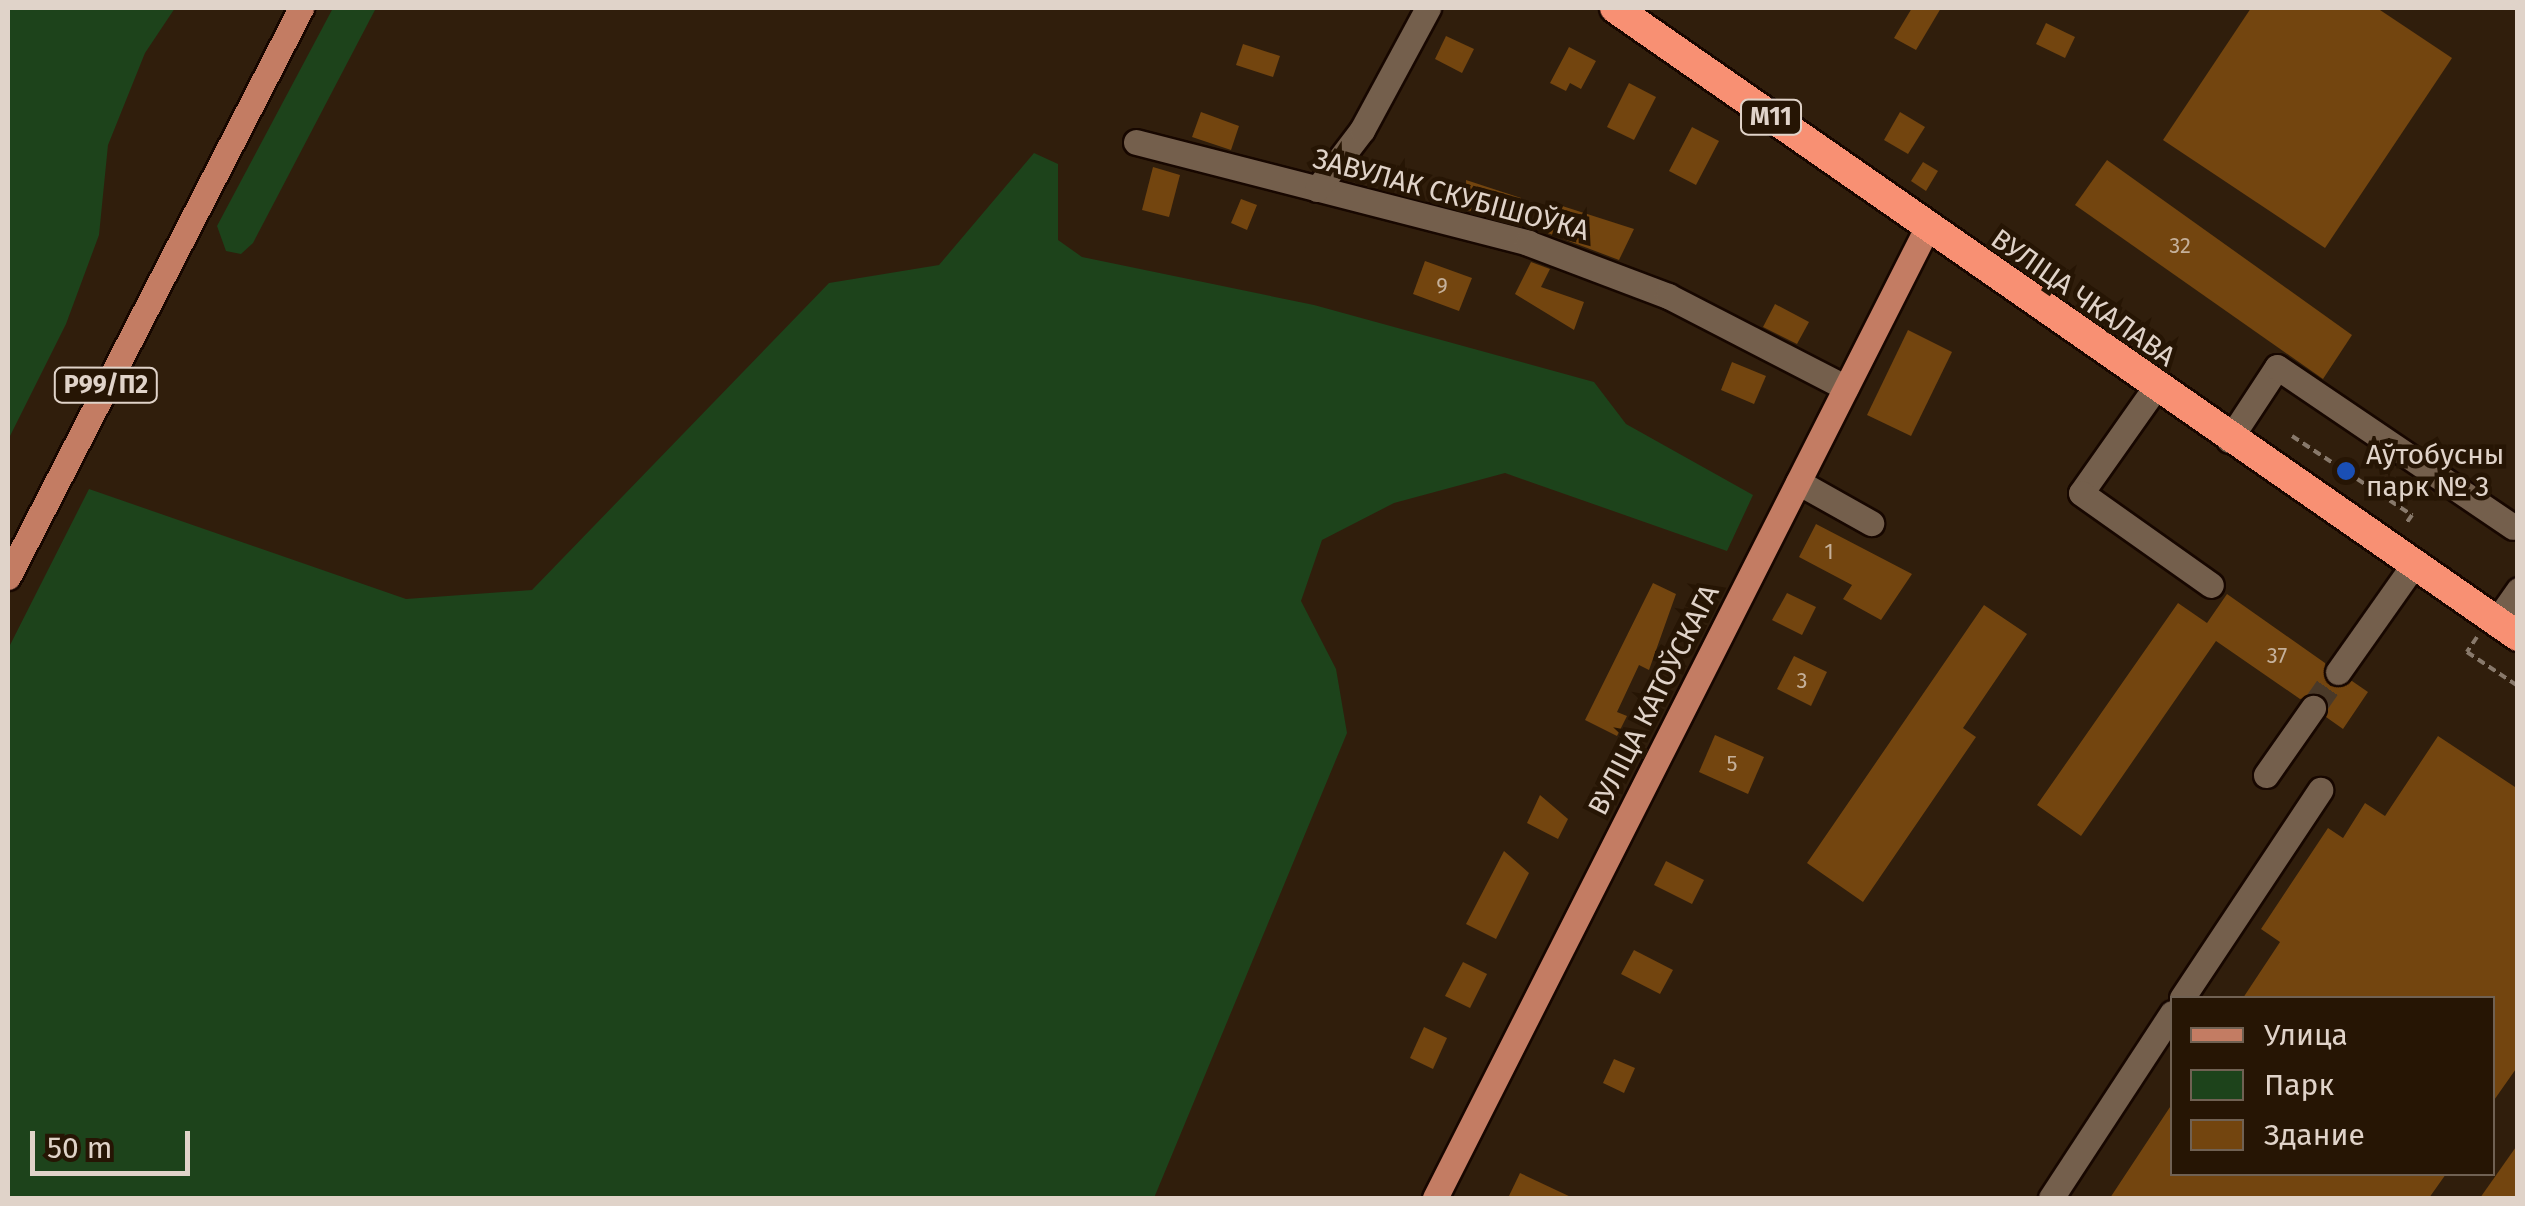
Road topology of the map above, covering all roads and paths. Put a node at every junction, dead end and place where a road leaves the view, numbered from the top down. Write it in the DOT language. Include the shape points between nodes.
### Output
graph roads {
  1 [pos="301,8"];
  2 [pos="1428,8"];
  3 [pos="1615,8"];
  4 [pos="1136,142"];
  5 [pos="1316,189"];
  6 [pos="1927,228"];
  7 [pos="1846,388"];
  8 [pos="2155,388"];
  9 [pos="2292,436"];
  10 [pos="2229,440"];
  11 [pos="1798,482"];
  12 [pos="1872,523"];
  13 [pos="2513,528"];
  14 [pos="2400,559"];
  15 [pos="8,578"];
  16 [pos="2210,585"];
  17 [pos="2518,590"];
  18 [pos="2499,629"];
  19 [pos="2338,672"];
  20 [pos="2518,686"];
  21 [pos="2313,708"];
  22 [pos="2266,774"];
  23 [pos="2320,790"];
  24 [pos="2183,996"];
  25 [pos="2170,1016"];
  26 [pos="1435,1198"];
  27 [pos="2052,1198"];
  1 -- 15 [label="main road, Р99/П2"];
  2 -- 5 [label="street" via="1362,130"];
  3 -- 6 [label="highway, ВУЛІЦА ЧКАЛАВА / М11"];
  4 -- 5 [label="street, ЗАВУЛАК СКУБІШОЎКА"];
  5 -- 7 [label="street, ЗАВУЛАК СКУБІШОЎКА" via="1617,274"];
  6 -- 7 [label="main road, ВУЛІЦА КАТОЎСКАГА"];
  6 -- 8 [label="highway, ВУЛІЦА ЧКАЛАВА / М11"];
  7 -- 11 [label="main road, ВУЛІЦА КАТОЎСКАГА"];
  8 -- 10 [label="highway, ВУЛІЦА ЧКАЛАВА / М11"];
  8 -- 16 [label="street" via="2080,492"];
  9 -- 14 [label="path" via="2412,514"];
  10 -- 13 [label="street" via="2277,367"];
  10 -- 14 [label="highway, ВУЛІЦА ЧКАЛАВА / М11"];
  11 -- 12 [label="street"];
  11 -- 26 [label="main road, ВУЛІЦА КАТОЎСКАГА"];
  14 -- 18 [label="highway, ВУЛІЦА ЧКАЛАВА / М11"];
  14 -- 19 [label="street"];
  17 -- 18 [label="street"];
  18 -- 20 [label="path" via="2467,652"];
  21 -- 22 [label="street"];
  23 -- 24 [label="street"];
  25 -- 27 [label="street"];
}
